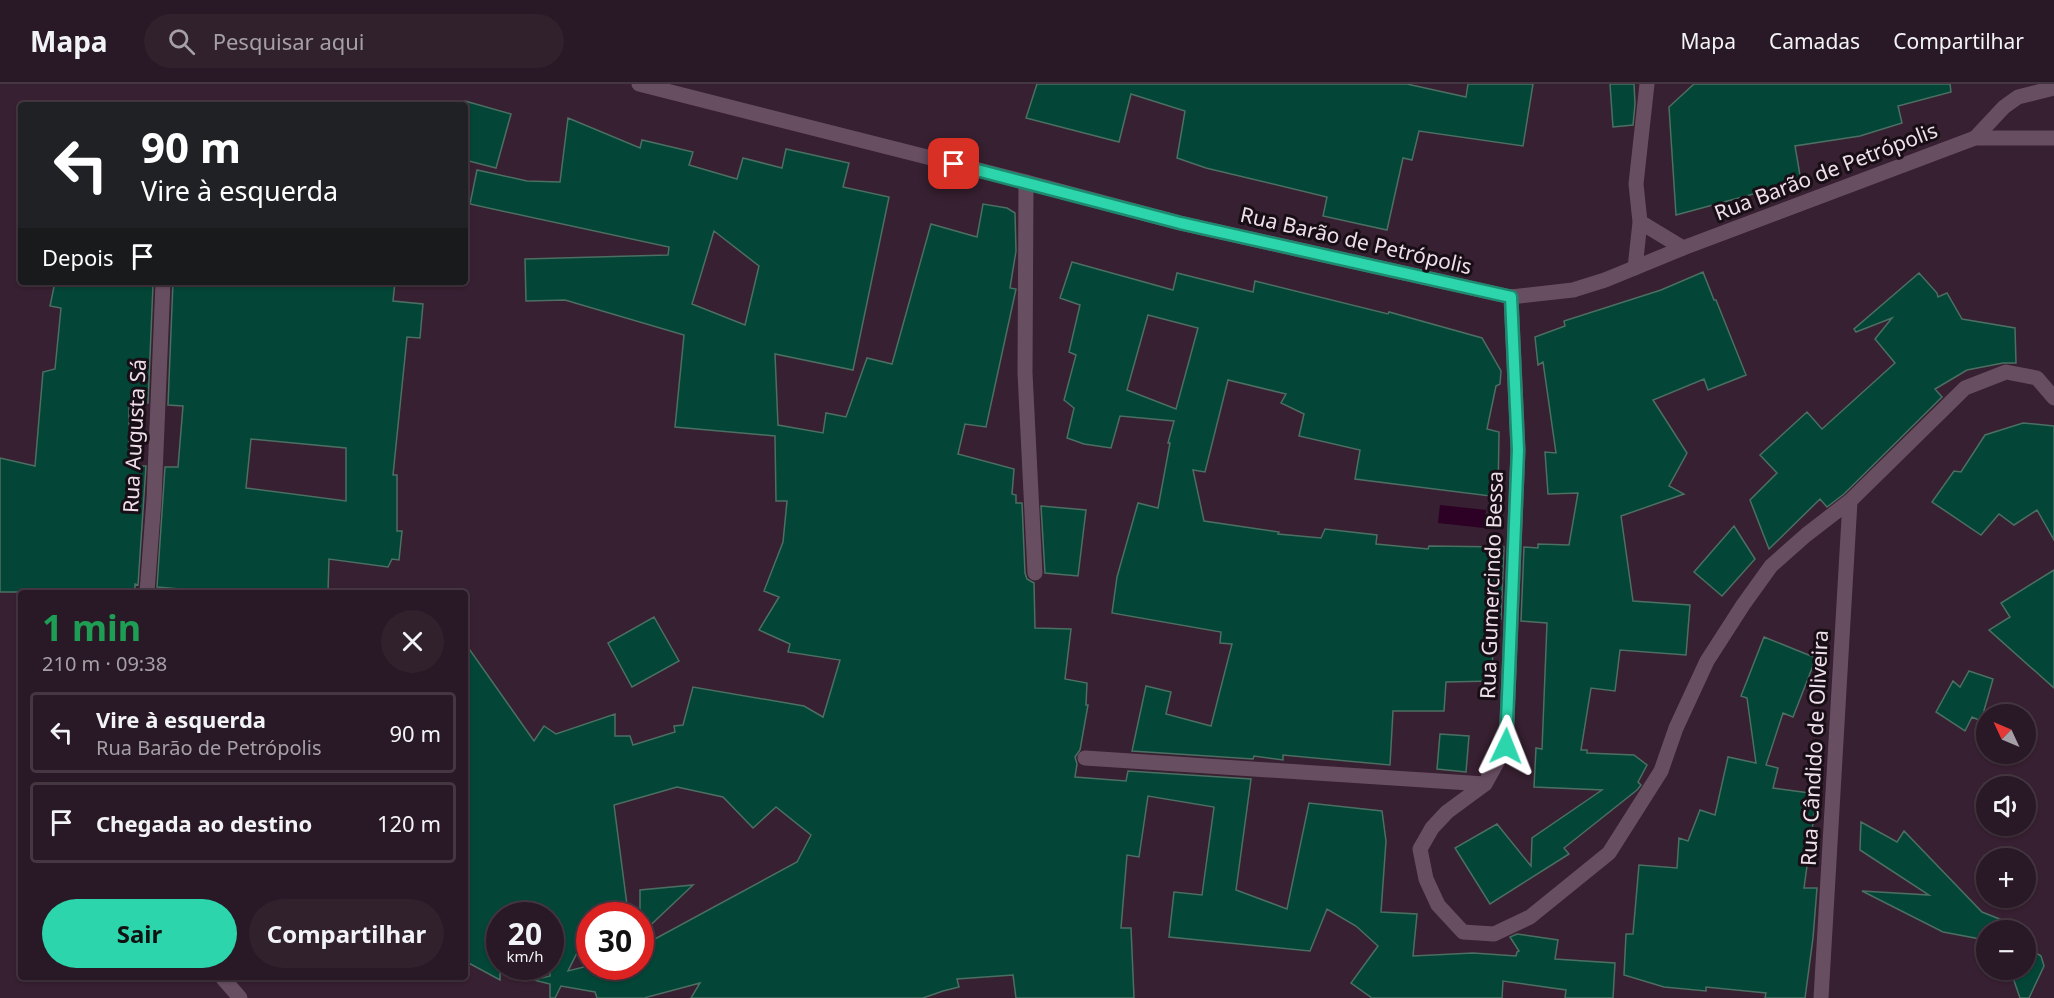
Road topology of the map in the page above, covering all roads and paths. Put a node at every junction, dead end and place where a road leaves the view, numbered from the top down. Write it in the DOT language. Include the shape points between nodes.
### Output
graph roads {
  1 [pos="639,84"];
  2 [pos="1647,84"];
  3 [pos="2054,88"];
  4 [pos="1975,138"];
  5 [pos="2054,138"];
  6 [pos="1026,182"];
  7 [pos="1640,222"];
  8 [pos="1683,248"];
  9 [pos="1635,268"];
  10 [pos="163,285"];
  11 [pos="1511,297"];
  12 [pos="2054,398"];
  13 [pos="1850,501"];
  14 [pos="1035,573"];
  15 [pos="147,590"];
  16 [pos="1085,758"];
  17 [pos="1485,784"];
  18 [pos="224,980"];
  19 [pos="240,998"];
  20 [pos="1821,998"];
  1 -- 6 [label="street, Rua Barão de Petrópolis"];
  2 -- 7 [label="street" via="1636,184"];
  3 -- 4 [label="street" via="2018,98"];
  4 -- 5 [label="street, Rua Barão de Petrópolis"];
  4 -- 8 [label="street, Rua Barão de Petrópolis"];
  6 -- 11 [label="street, Rua Barão de Petrópolis" via="1180,223"];
  6 -- 14 [label="street" via="1025,373"];
  7 -- 8 [label="street"];
  7 -- 9 [label="street"];
  8 -- 9 [label="street, Rua Barão de Petrópolis"];
  9 -- 11 [label="street, Rua Barão de Petrópolis" via="1573,290"];
  10 -- 15 [label="street, Rua Augusta Sá"];
  11 -- 17 [label="street, Rua Gumercindo Bessa" via="1518,450 1506,746"];
  12 -- 13 [label="street, Rua Gumercindo Bessa" via="2037,378 2006,372 1965,388"];
  13 -- 17 [label="street, Rua Gumercindo Bessa" via="1770,566 1743,605 1707,661 1661,771 1609,852 1530,917 1494,934 1463,932 1438,905 1426,879 1420,849 1447,812"];
  13 -- 20 [label="street, Rua Cândido de Oliveira"];
  16 -- 17 [label="street"];
  18 -- 19 [label="street"];
}
